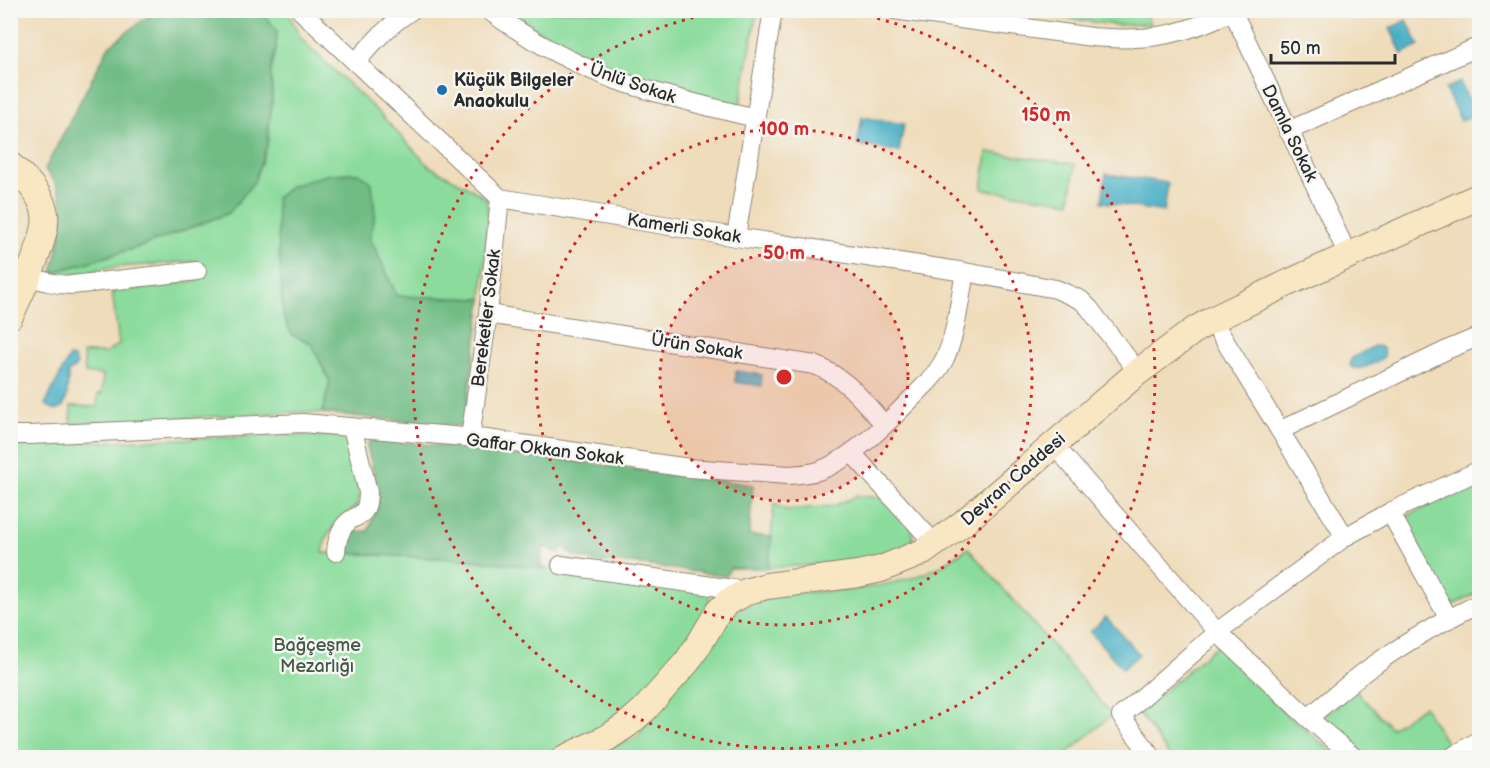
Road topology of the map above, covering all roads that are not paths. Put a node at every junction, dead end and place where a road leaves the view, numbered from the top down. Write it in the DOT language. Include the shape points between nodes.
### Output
graph roads {
  1 [pos="300,10"];
  2 [pos="412,10"];
  3 [pos="488,10"];
  4 [pos="773,10"];
  5 [pos="894,10"];
  6 [pos="1233,11"];
  7 [pos="1479,46"];
  8 [pos="356,62"];
  9 [pos="756,118"];
  10 [pos="1288,131"];
  11 [pos="10,165"];
  12 [pos="1479,196"];
  13 [pos="500,198"];
  14 [pos="736,237"];
  15 [pos="1348,255"];
  16 [pos="197,271"];
  17 [pos="965,272"];
  18 [pos="28,276"];
  19 [pos="488,314"];
  20 [pos="10,316"];
  21 [pos="1212,320"];
  22 [pos="1479,336"];
  23 [pos="1138,372"];
  24 [pos="884,424"];
  25 [pos="352,427"];
  26 [pos="1281,430"];
  27 [pos="10,435"];
  28 [pos="470,438"];
  29 [pos="1053,445"];
  30 [pos="852,453"];
  31 [pos="1479,470"];
  32 [pos="1390,512"];
  33 [pos="1345,537"];
  34 [pos="935,544"];
  35 [pos="336,552"];
  36 [pos="561,565"];
  37 [pos="748,591"];
  38 [pos="1479,603"];
  39 [pos="1449,619"];
  40 [pos="1217,632"];
  41 [pos="1308,718"];
  42 [pos="1479,740"];
  43 [pos="565,758"];
  44 [pos="1153,758"];
  45 [pos="1355,758"];
  46 [pos="1450,758"];
  1 -- 8 [label="street"];
  2 -- 8 [label="street" via="381,34"];
  3 -- 9 [label="street, Ünlü Sokak" via="538,43 612,78"];
  4 -- 9 [label="street"];
  5 -- 6 [label="street" via="1119,39 1167,35"];
  6 -- 10 [label="street, Damla Sokak"];
  7 -- 10 [label="street"];
  8 -- 13 [label="street"];
  9 -- 14 [label="street"];
  10 -- 15 [label="street, Damla Sokak"];
  11 -- 18 [label="main road" via="34,189 46,216"];
  12 -- 15 [label="main road, Devran Caddesi"];
  13 -- 14 [label="street, Kamerli Sokak"];
  13 -- 19 [label="street, Bereketler Sokak"];
  14 -- 17 [label="street, Kamerli Sokak"];
  15 -- 21 [label="main road, Devran Caddesi"];
  16 -- 18 [label="street" via="72,285"];
  17 -- 23 [label="street, Kamerli Sokak" via="1056,290 1081,300"];
  17 -- 24 [label="street, Gaffar Okkan Sokak" via="947,356 929,381"];
  18 -- 20 [label="main road"];
  19 -- 24 [label="street, Ürün Sokak" via="815,365 848,383"];
  19 -- 28 [label="street, Bereketler Sokak"];
  21 -- 23 [label="main road, Devran Caddesi"];
  21 -- 26 [label="street"];
  22 -- 26 [label="street"];
  23 -- 29 [label="main road, Devran Caddesi"];
  24 -- 30 [label="street, Gaffar Okkan Sokak"];
  25 -- 27 [label="street, Gaffar Okkan Sokak" via="303,423"];
  25 -- 28 [label="street, Gaffar Okkan Sokak"];
  25 -- 35 [label="street" via="368,501 362,513 341,530"];
  26 -- 33 [label="street"];
  28 -- 30 [label="street, Gaffar Okkan Sokak" via="689,468 789,475 818,471"];
  29 -- 34 [label="main road, Devran Caddesi"];
  29 -- 40 [label="street"];
  30 -- 34 [label="street"];
  31 -- 32 [label="street"];
  32 -- 33 [label="street"];
  32 -- 39 [label="street"];
  33 -- 40 [label="street"];
  34 -- 37 [label="main road, Devran Caddesi" via="881,569"];
  36 -- 37 [label="street"];
  37 -- 43 [label="main road, Devran Caddesi" via="718,612 687,662 637,717 607,738"];
  38 -- 39 [label="street"];
  39 -- 41 [label="street" via="1373,665"];
  40 -- 41 [label="street"];
  40 -- 44 [label="street" via="1121,716"];
  41 -- 45 [label="street"];
  42 -- 46 [label="street"];
}
